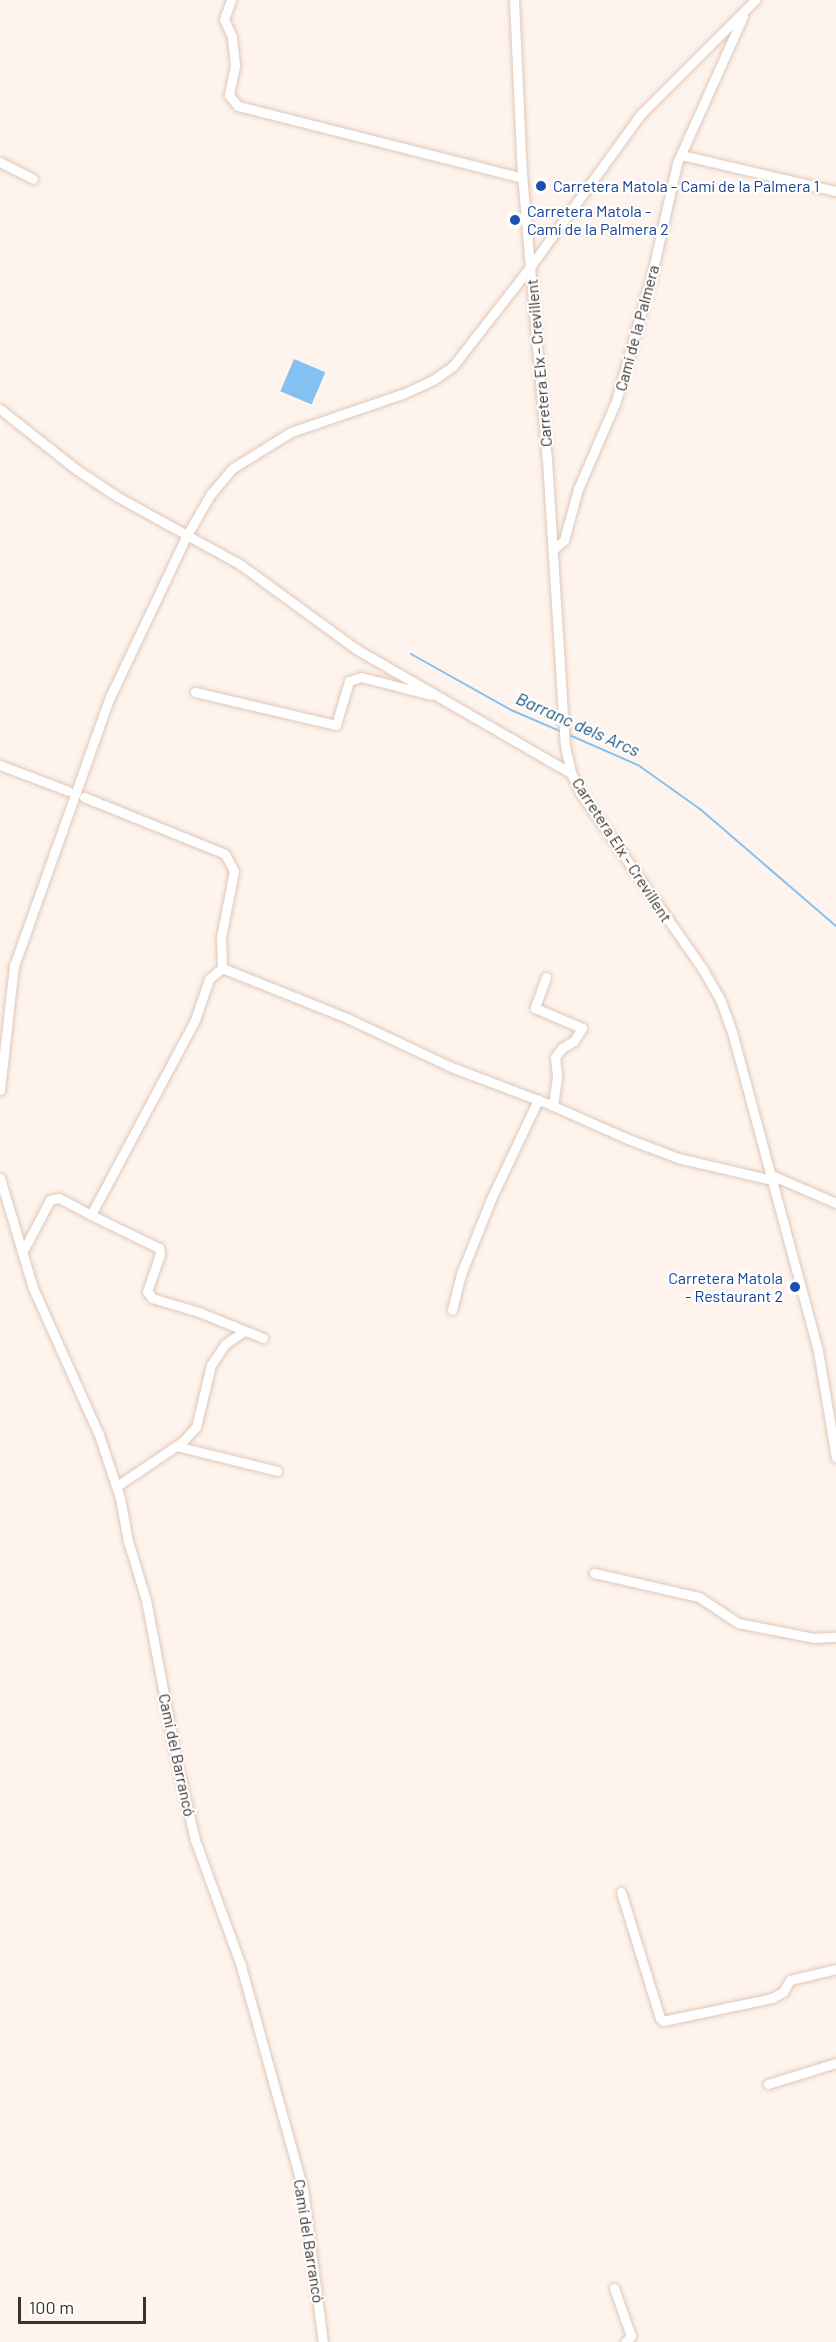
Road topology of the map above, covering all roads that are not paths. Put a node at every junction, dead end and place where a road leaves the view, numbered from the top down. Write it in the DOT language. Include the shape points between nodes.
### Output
graph roads {
  1 [pos="231,0"];
  2 [pos="514,0"];
  3 [pos="755,0"];
  4 [pos="748,5"];
  5 [pos="681,155"];
  6 [pos="0,162"];
  7 [pos="522,178"];
  8 [pos="33,179"];
  9 [pos="836,191"];
  10 [pos="530,267"];
  11 [pos="0,409"];
  12 [pos="187,536"];
  13 [pos="553,550"];
  14 [pos="195,692"];
  15 [pos="442,698"];
  16 [pos="0,765"];
  17 [pos="571,773"];
  18 [pos="68,791"];
  19 [pos="84,797"];
  20 [pos="222,968"];
  21 [pos="546,977"];
  22 [pos="0,1090"];
  23 [pos="538,1100"];
  24 [pos="553,1106"];
  25 [pos="771,1177"];
  26 [pos="0,1178"];
  27 [pos="836,1203"];
  28 [pos="91,1215"];
  29 [pos="22,1254"];
  30 [pos="452,1310"];
  31 [pos="244,1331"];
  32 [pos="263,1338"];
  33 [pos="176,1446"];
  34 [pos="836,1457"];
  35 [pos="277,1471"];
  36 [pos="117,1486"];
  37 [pos="594,1573"];
  38 [pos="836,1637"];
  39 [pos="621,1892"];
  40 [pos="836,1969"];
  41 [pos="836,2063"];
  42 [pos="768,2084"];
  43 [pos="614,2288"];
  44 [pos="323,2342"];
  45 [pos="625,2342"];
  1 -- 7 [label="street" via="224,19 232,37 235,66 229,95 238,106"];
  2 -- 7 [label="street, Carretera Elx - Crevillent"];
  3 -- 4 [label="street"];
  4 -- 5 [label="street, Camí de la Palmera"];
  4 -- 10 [label="street" via="640,115"];
  5 -- 9 [label="street"];
  5 -- 13 [label="street, Camí de la Palmera" via="616,401 578,489 564,540"];
  6 -- 8 [label="street"];
  7 -- 10 [label="street, Carretera Elx - Crevillent"];
  10 -- 12 [label="street" via="453,366 405,393 291,432 259,450 233,468 210,495"];
  10 -- 13 [label="street, Carretera Elx - Crevillent"];
  11 -- 12 [label="street" via="93,481"];
  12 -- 15 [label="street" via="241,565 356,649"];
  12 -- 22 [label="street" via="110,698 14,966"];
  13 -- 17 [label="street, Carretera Elx - Crevillent" via="560,701"];
  14 -- 15 [label="street" via="336,725 349,681 361,677"];
  15 -- 17 [label="street"];
  16 -- 18 [label="street"];
  17 -- 25 [label="street, Carretera Elx - Crevillent" via="581,794 720,999"];
  19 -- 20 [label="street" via="225,854 234,871 221,937"];
  20 -- 23 [label="street" via="347,1018 451,1067"];
  20 -- 28 [label="street" via="209,979 195,1020"];
  21 -- 24 [label="street" via="535,1008 582,1028 574,1041 555,1057"];
  23 -- 24 [label="street"];
  23 -- 30 [label="street" via="491,1199 461,1274"];
  24 -- 25 [label="street" via="678,1158"];
  25 -- 27 [label="street"];
  25 -- 34 [label="street, Carretera Elx - Crevillent" via="818,1350"];
  26 -- 29 [label="street, Camí del Barrancó"];
  28 -- 29 [label="street" via="59,1198 50,1200"];
  28 -- 31 [label="street" via="159,1248 147,1291 152,1298"];
  29 -- 36 [label="street, Camí del Barrancó" via="49,1328 78,1385"];
  31 -- 32 [label="street"];
  31 -- 33 [label="street" via="225,1344 211,1365 196,1427"];
  33 -- 35 [label="street"];
  33 -- 36 [label="street"];
  36 -- 44 [label="street, Camí del Barrancó" via="136,1575 146,1600 195,1840 241,1966 303,2189"];
  37 -- 38 [label="street" via="699,1597 738,1623 813,1638"];
  39 -- 40 [label="street" via="663,2021 772,1998 783,1992 790,1980"];
  41 -- 42 [label="street"];
  43 -- 45 [label="street" via="631,2336"];
}
